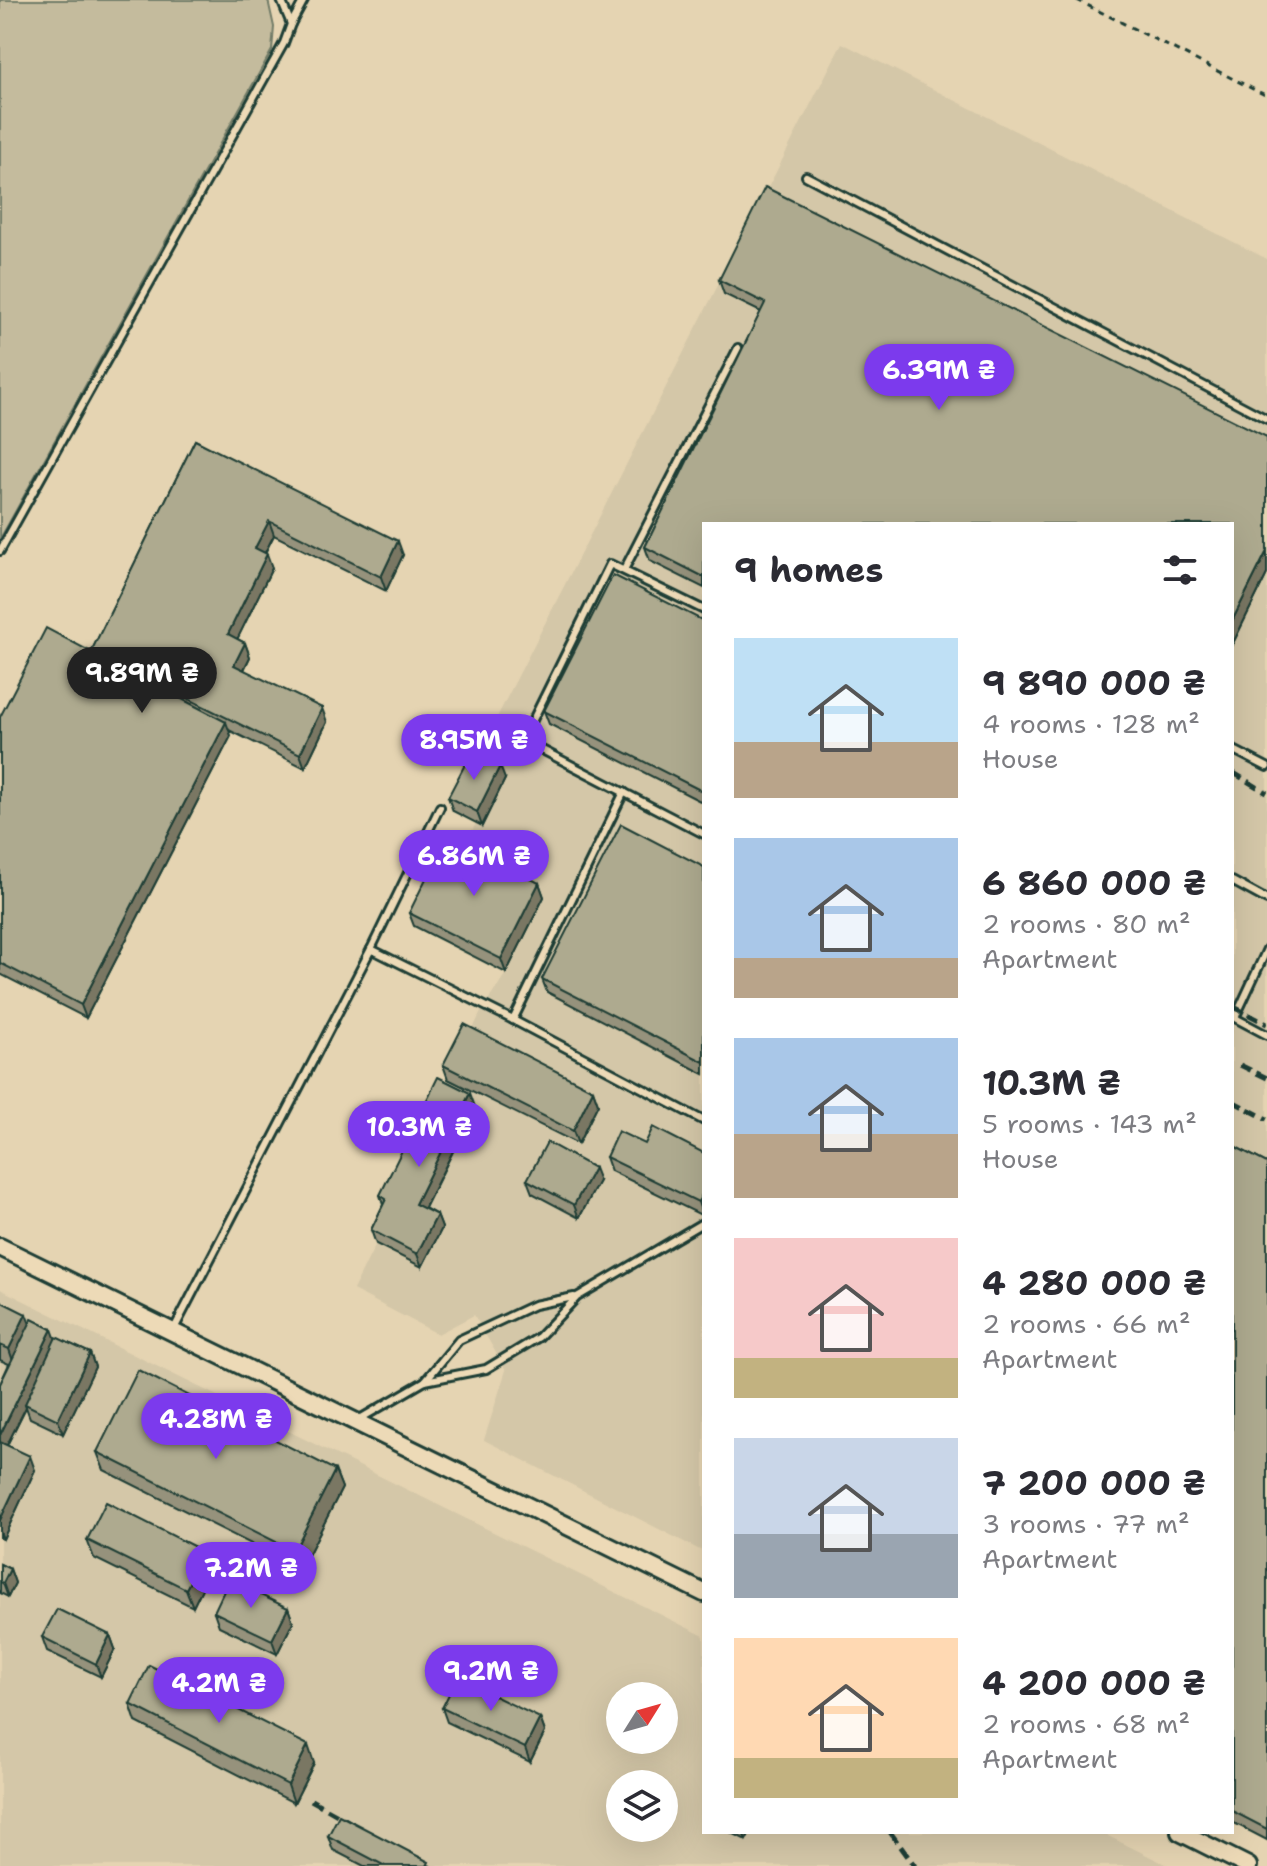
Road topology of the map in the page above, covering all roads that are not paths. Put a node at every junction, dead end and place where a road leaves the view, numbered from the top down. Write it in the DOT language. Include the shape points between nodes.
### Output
graph roads {
  1 [pos="281,0"];
  2 [pos="304,0"];
  3 [pos="291,24"];
  4 [pos="806,176"];
  5 [pos="738,348"];
  6 [pos="1267,419"];
  7 [pos="0,551"];
  8 [pos="624,570"];
  9 [pos="702,609"];
  10 [pos="1234,750"];
  11 [pos="1267,767"];
  12 [pos="624,792"];
  13 [pos="440,807"];
  14 [pos="702,833"];
  15 [pos="1234,882"];
  16 [pos="1267,900"];
  17 [pos="371,949"];
  18 [pos="1267,949"];
  19 [pos="1234,1019"];
  20 [pos="513,1020"];
  21 [pos="1234,1021"];
  22 [pos="1267,1035"];
  23 [pos="702,1120"];
  24 [pos="702,1223"];
  25 [pos="0,1247"];
  26 [pos="577,1297"];
  27 [pos="172,1332"];
  28 [pos="425,1381"];
  29 [pos="355,1422"];
  30 [pos="702,1592"];
  31 [pos="1184,1834"];
  32 [pos="1248,1866"];
  1 -- 3 [label="lane"];
  2 -- 3 [label="lane"];
  3 -- 7 [label="lane"];
  4 -- 6 [label="lane"];
  5 -- 8 [label="lane"];
  8 -- 9 [label="lane"];
  8 -- 12 [label="lane" via="610,564 523,740"];
  10 -- 11 [label="lane"];
  12 -- 14 [label="lane"];
  12 -- 20 [label="lane"];
  13 -- 17 [label="lane"];
  15 -- 16 [label="lane"];
  17 -- 20 [label="lane"];
  17 -- 27 [label="lane"];
  18 -- 19 [label="lane"];
  20 -- 23 [label="lane"];
  21 -- 22 [label="lane"];
  24 -- 26 [label="lane"];
  25 -- 27 [label="street"];
  26 -- 28 [label="lane" via="539,1337 486,1369"];
  26 -- 28 [label="lane" via="534,1305 459,1340"];
  27 -- 29 [label="street"];
  28 -- 29 [label="lane"];
  29 -- 30 [label="street"];
  31 -- 32 [label="street"];
}
